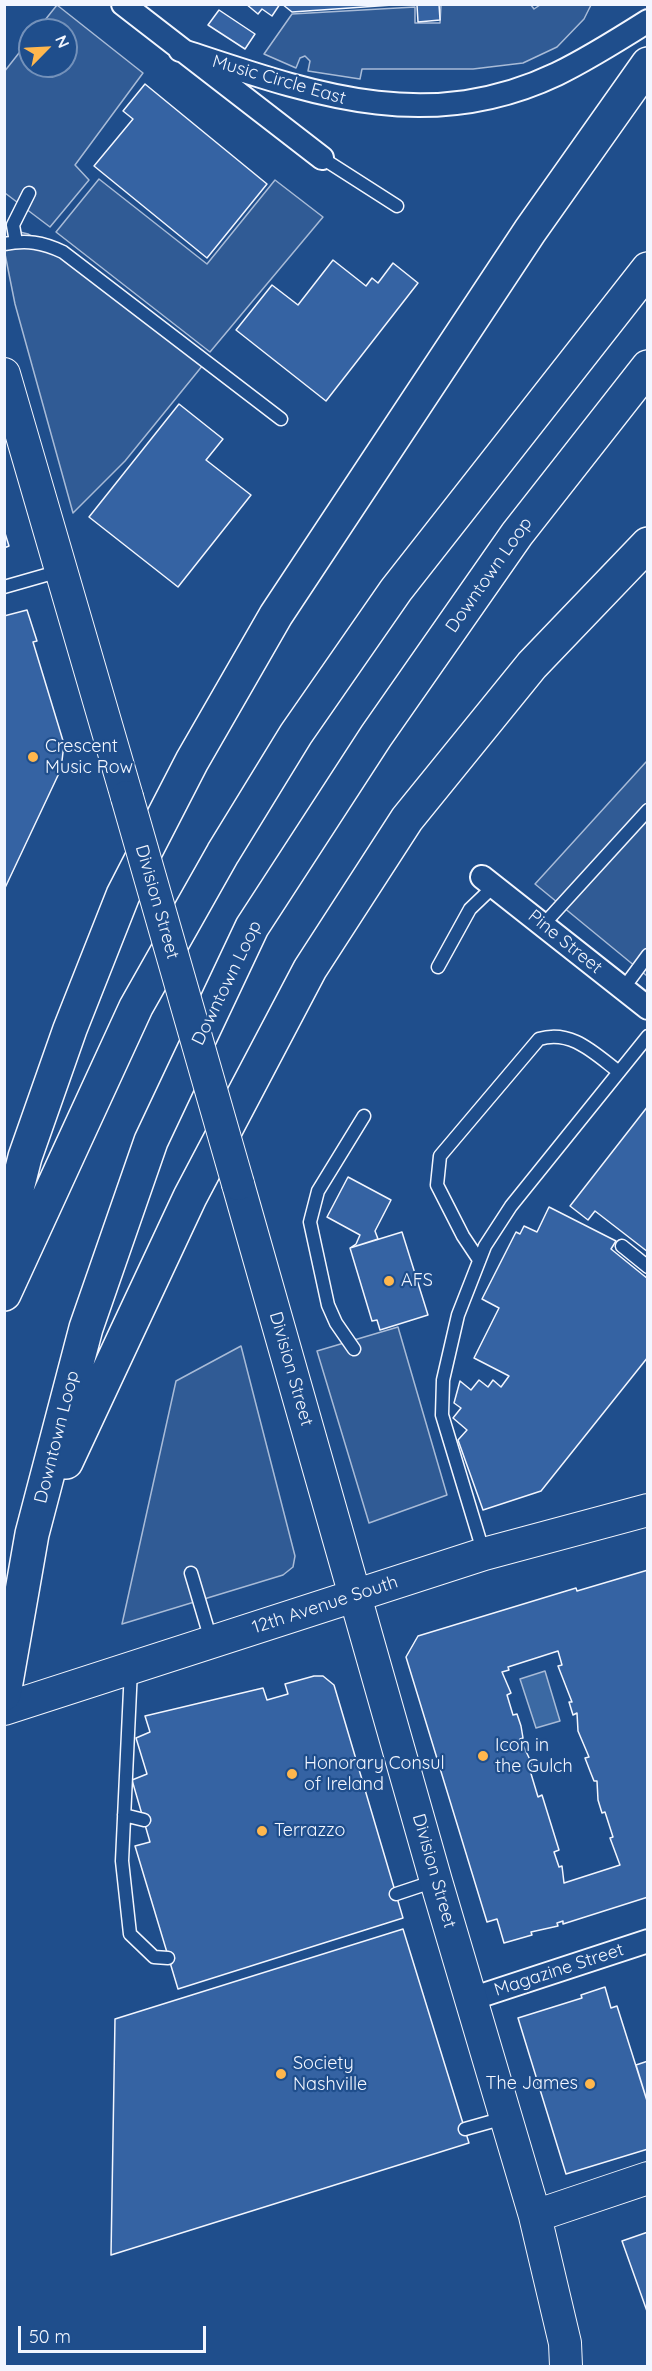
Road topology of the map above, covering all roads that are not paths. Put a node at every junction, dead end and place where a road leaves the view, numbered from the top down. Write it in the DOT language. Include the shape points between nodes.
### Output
graph roads {
  1 [pos="123,4"];
  2 [pos="648,21"];
  3 [pos="180,50"];
  4 [pos="648,64"];
  5 [pos="322,158"];
  6 [pos="29,194"];
  7 [pos="397,206"];
  8 [pos="10,243"];
  9 [pos="648,253"];
  10 [pos="648,269"];
  11 [pos="576,360"];
  12 [pos="648,367"];
  13 [pos="4,374"];
  14 [pos="648,401"];
  15 [pos="281,419"];
  16 [pos="517,534"];
  17 [pos="648,544"];
  18 [pos="62,570"];
  19 [pos="4,587"];
  20 [pos="648,810"];
  21 [pos="488,882"];
  22 [pos="544,924"];
  23 [pos="648,955"];
  24 [pos="438,967"];
  25 [pos="623,989"];
  26 [pos="648,1008"];
  27 [pos="648,1036"];
  28 [pos="619,1072"];
  29 [pos="364,1116"];
  30 [pos="4,1240"];
  31 [pos="622,1246"];
  32 [pos="479,1260"];
  33 [pos="648,1267"];
  34 [pos="4,1294"];
  35 [pos="354,1349"];
  36 [pos="648,1510"];
  37 [pos="32,1534"];
  38 [pos="484,1554"];
  39 [pos="191,1573"];
  40 [pos="354,1595"];
  41 [pos="211,1642"];
  42 [pos="131,1668"];
  43 [pos="4,1694"];
  44 [pos="4,1709"];
  45 [pos="124,1815"];
  46 [pos="144,1820"];
  47 [pos="436,1881"];
  48 [pos="396,1894"];
  49 [pos="648,1941"];
  50 [pos="168,1958"];
  51 [pos="471,1999"];
  52 [pos="506,2118"];
  53 [pos="465,2129"];
  54 [pos="648,2178"];
  55 [pos="535,2216"];
  56 [pos="566,2367"];
  1 -- 3 [label="street, Music Circle East"];
  2 -- 3 [label="street, Music Circle East" via="556,74 519,89 461,102 404,106 349,101"];
  3 -- 5 [label="street, Music Circle East"];
  4 -- 30 [label="highway" via="530,231 276,615 192,761 123,895 25,1157"];
  5 -- 7 [label="lane"];
  6 -- 8 [label="lane" via="13,225"];
  8 -- 15 [label="lane" via="45,244 63,252"];
  9 -- 11 [label="highway"];
  10 -- 11 [label="highway"];
  11 -- 34 [label="highway" via="396,590 296,734 247,813 136,1007"];
  12 -- 16 [label="highway, Downtown Loop"];
  13 -- 18 [label="main road, Division Street"];
  14 -- 16 [label="highway"];
  16 -- 37 [label="highway, Downtown Loop" via="376,736 252,927 151,1141 86,1328"];
  17 -- 37 [label="highway" via="532,665 407,819 310,969 190,1197"];
  18 -- 19 [label="lane"];
  18 -- 40 [label="main road, Division Street, bridge"];
  20 -- 22 [label="lane"];
  21 -- 22 [label="street, Pine Street"];
  21 -- 24 [label="lane"];
  22 -- 25 [label="street, Pine Street"];
  23 -- 25 [label="lane"];
  25 -- 26 [label="street, Pine Street"];
  27 -- 28 [label="lane"];
  28 -- 32 [label="lane" via="511,1206"];
  28 -- 32 [label="lane" via="585,1046 556,1034 539,1039 440,1156 437,1185"];
  29 -- 35 [label="lane" via="318,1191 310,1222 328,1305"];
  31 -- 33 [label="lane"];
  32 -- 38 [label="lane" via="458,1315 441,1404"];
  36 -- 38 [label="main road, 12th Avenue South"];
  37 -- 43 [label="highway, Downtown Loop"];
  38 -- 40 [label="main road, 12th Avenue South"];
  39 -- 41 [label="lane"];
  40 -- 41 [label="main road, 12th Avenue South"];
  40 -- 47 [label="main road, Division Street"];
  41 -- 42 [label="main road, 12th Avenue South"];
  42 -- 44 [label="main road, 12th Avenue South"];
  42 -- 45 [label="lane"];
  45 -- 46 [label="lane"];
  45 -- 50 [label="lane" via="122,1861 130,1934 154,1957"];
  47 -- 48 [label="lane"];
  47 -- 51 [label="main road, Division Street"];
  49 -- 51 [label="street, Magazine Street"];
  51 -- 52 [label="main road, Division Street"];
  52 -- 53 [label="lane"];
  52 -- 55 [label="main road, Division Street"];
  54 -- 55 [label="main road"];
  55 -- 56 [label="main road, Division Street" via="565,2343"];
}
